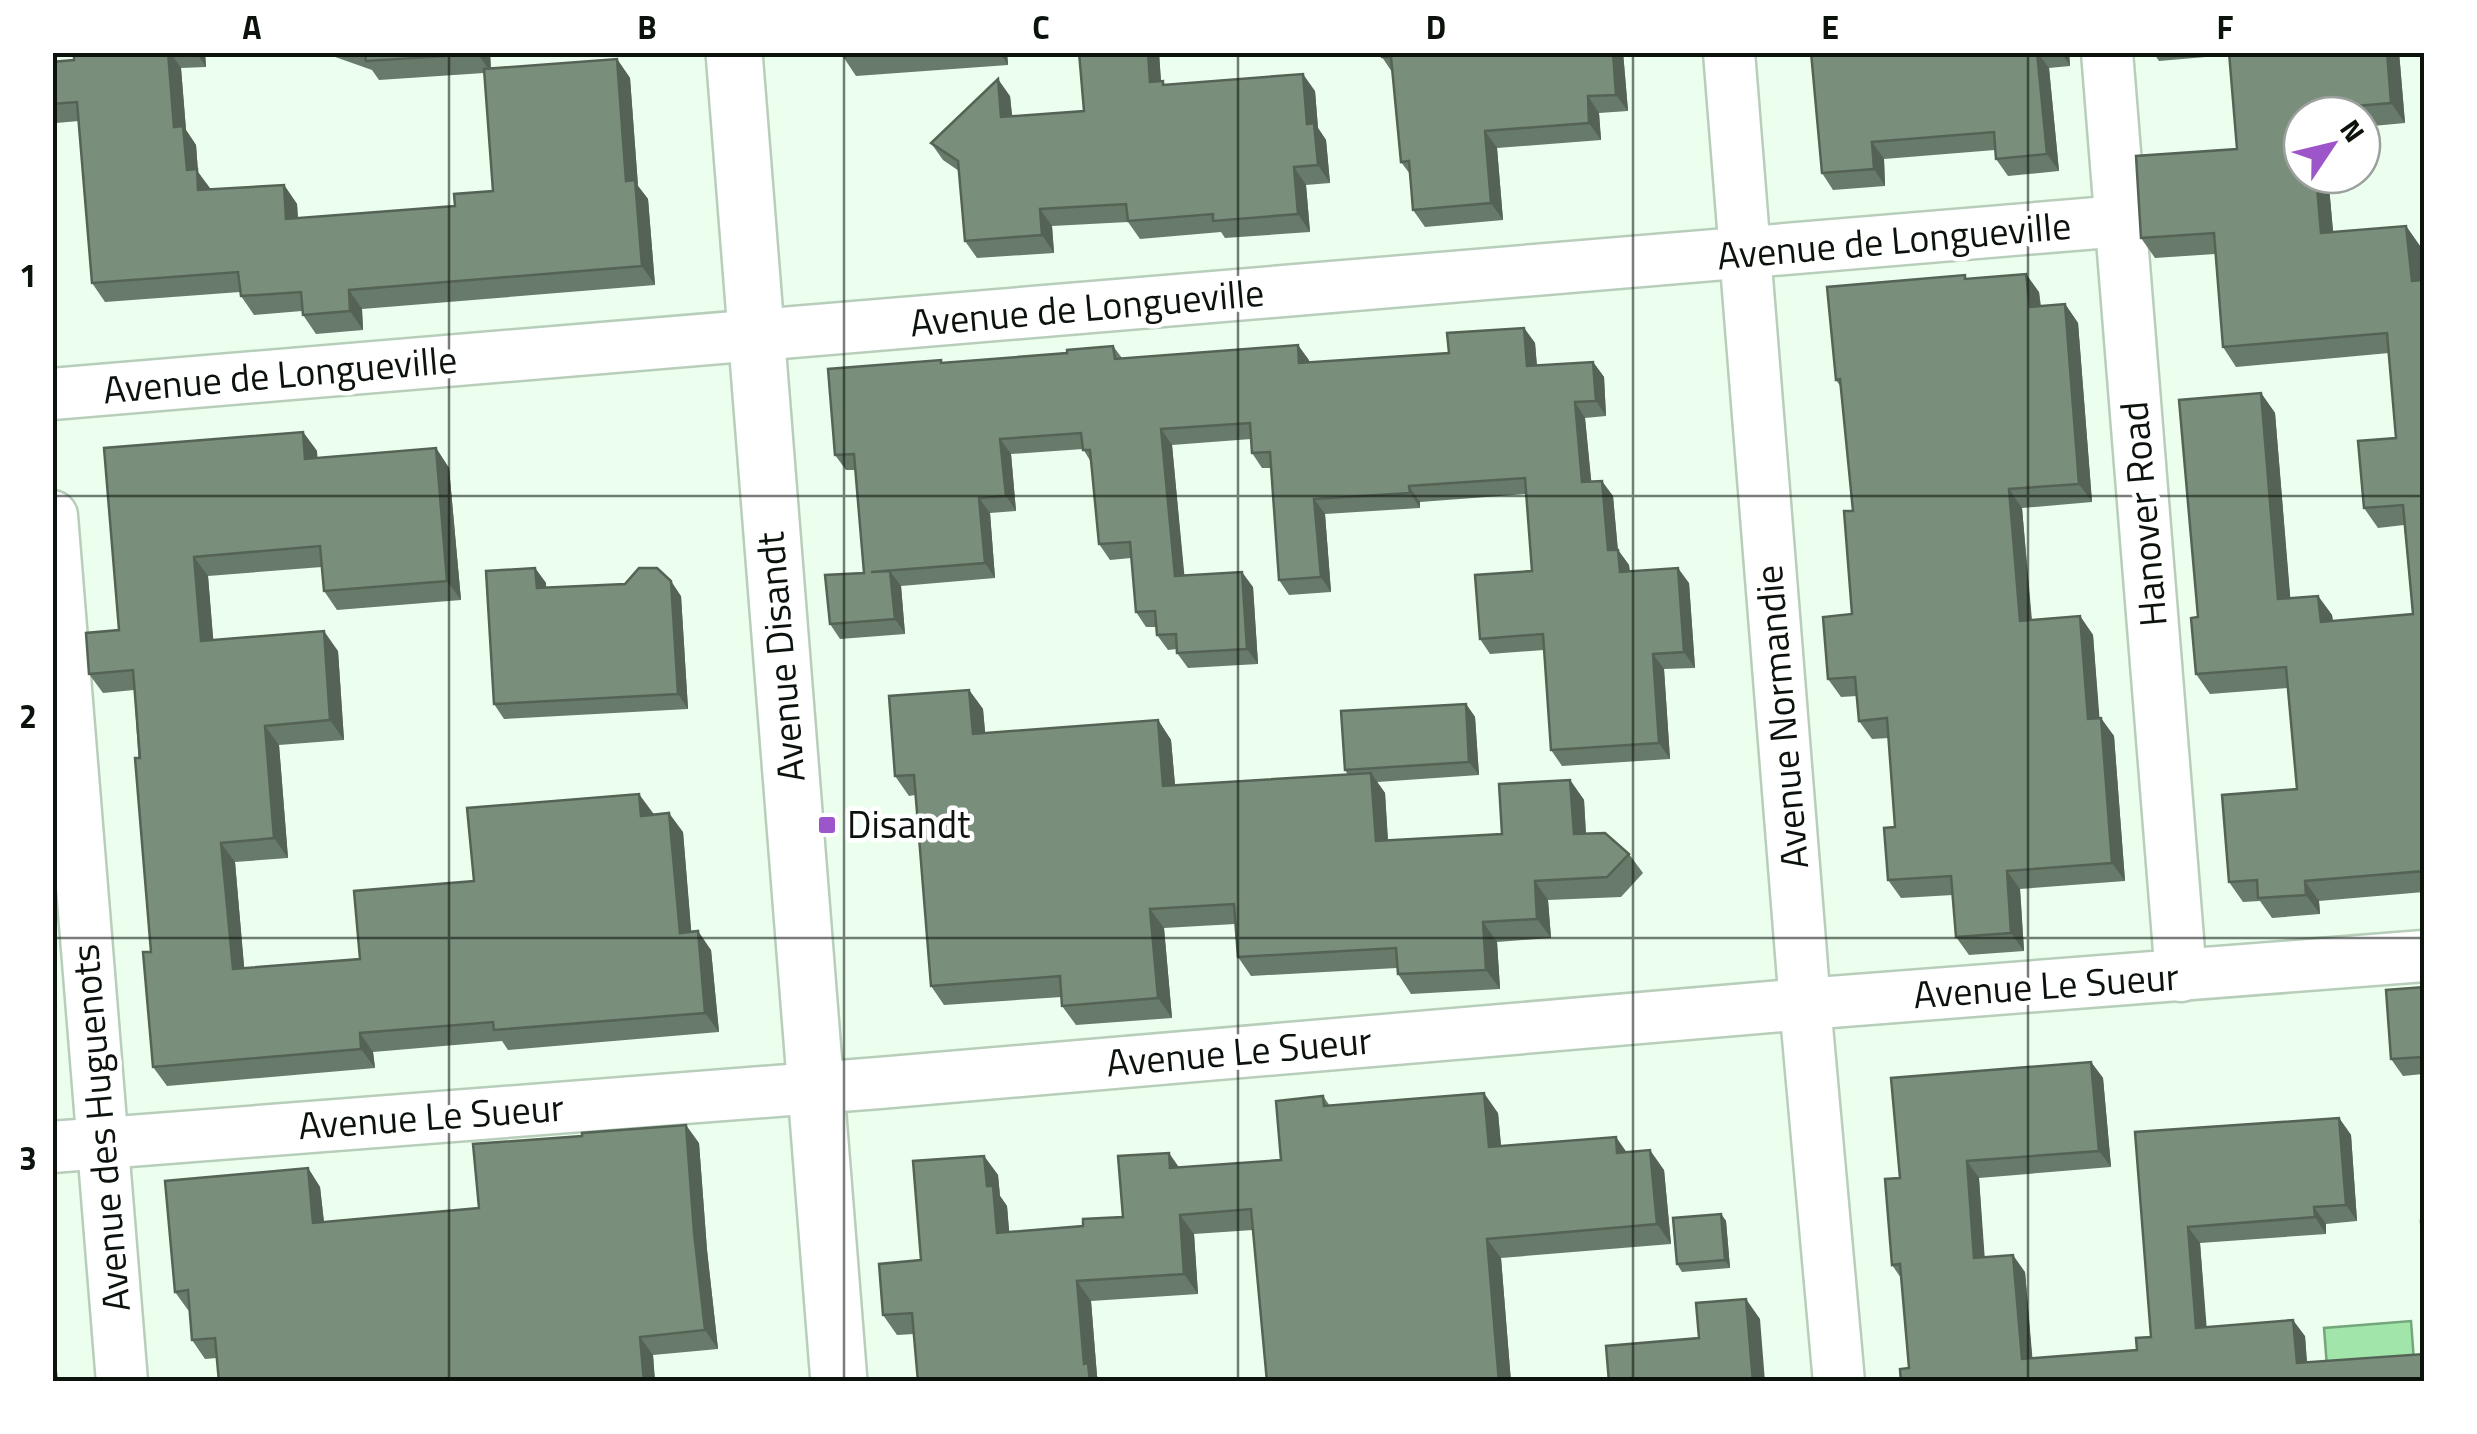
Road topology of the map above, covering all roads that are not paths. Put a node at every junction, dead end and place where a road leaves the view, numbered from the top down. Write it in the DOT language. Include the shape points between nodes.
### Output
graph roads {
  1 [pos="734,52"];
  2 [pos="1729,52"];
  3 [pos="2107,52"];
  4 [pos="2121,222"];
  5 [pos="1744,253"];
  6 [pos="757,336"];
  7 [pos="52,394"];
  8 [pos="52,516"];
  9 [pos="2424,956"];
  10 [pos="2181,976"];
  11 [pos="1805,1004"];
  12 [pos="816,1088"];
  13 [pos="102,1143"];
  14 [pos="52,1147"];
  15 [pos="122,1382"];
  16 [pos="839,1382"];
  17 [pos="1839,1382"];
  1 -- 6 [label="street, Avenue Disandt"];
  2 -- 5 [label="street, Avenue Normandie"];
  3 -- 4 [label="street, Hanover Road"];
  4 -- 5 [label="street, Avenue de Longueville"];
  4 -- 10 [label="street, Hanover Road"];
  5 -- 6 [label="street, Avenue de Longueville"];
  5 -- 11 [label="street, Avenue Normandie"];
  6 -- 7 [label="street, Avenue de Longueville"];
  6 -- 12 [label="street, Avenue Disandt"];
  8 -- 13 [label="street, Avenue des Huguenots"];
  9 -- 10 [label="street, Avenue Le Sueur"];
  10 -- 11 [label="street, Avenue Le Sueur"];
  11 -- 12 [label="street, Avenue Le Sueur"];
  11 -- 17 [label="street, Avenue Normandie"];
  12 -- 13 [label="street, Avenue Le Sueur"];
  12 -- 16 [label="street, Avenue Disandt"];
  13 -- 14 [label="street, Avenue Le Sueur"];
  13 -- 15 [label="street, Avenue des Huguenots"];
}
